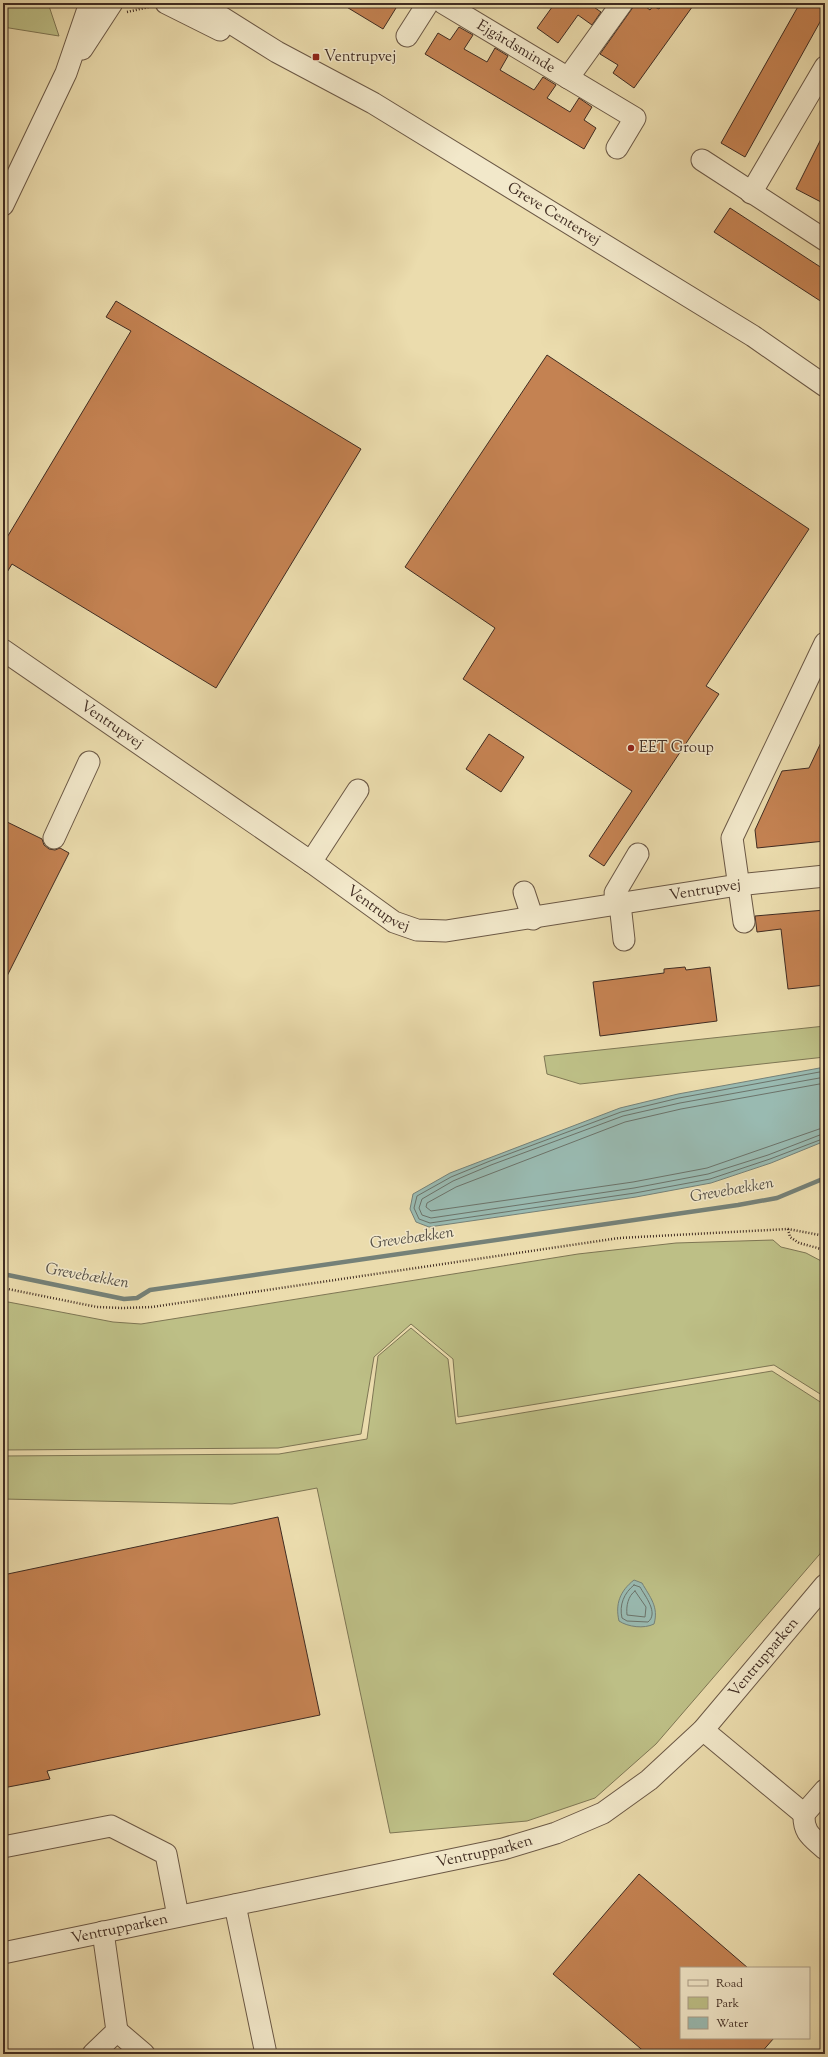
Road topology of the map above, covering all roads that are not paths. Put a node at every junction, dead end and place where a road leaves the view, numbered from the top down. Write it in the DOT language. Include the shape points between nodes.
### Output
graph roads {
  1 [pos="90,3"];
  2 [pos="112,3"];
  3 [pos="166,3"];
  4 [pos="199,3"];
  5 [pos="428,3"];
  6 [pos="443,3"];
  7 [pos="622,3"];
  8 [pos="407,36"];
  9 [pos="277,52"];
  10 [pos="825,67"];
  11 [pos="66,73"];
  12 [pos="568,78"];
  13 [pos="617,148"];
  14 [pos="702,160"];
  15 [pos="751,193"];
  16 [pos="3,205"];
  17 [pos="825,240"];
  18 [pos="825,386"];
  19 [pos="825,643"];
  20 [pos="3,650"];
  21 [pos="89,762"];
  22 [pos="358,790"];
  23 [pos="54,838"];
  24 [pos="638,854"];
  25 [pos="311,862"];
  26 [pos="825,876"];
  27 [pos="738,885"];
  28 [pos="524,892"];
  29 [pos="618,904"];
  30 [pos="533,919"];
  31 [pos="744,922"];
  32 [pos="624,940"];
  33 [pos="825,1585"];
  34 [pos="703,1730"];
  35 [pos="817,1806"];
  36 [pos="3,1847"];
  37 [pos="825,1849"];
  38 [pos="235,1905"];
  39 [pos="178,1916"];
  40 [pos="103,1932"];
  41 [pos="3,1953"];
  42 [pos="117,2031"];
  43 [pos="93,2054"];
  44 [pos="144,2054"];
  45 [pos="266,2054"];
  1 -- 11 [label="street"];
  2 -- 11 [label="street"];
  3 -- 9 [label="street, Greve Centervej" via="209,25"];
  4 -- 9 [label="street, Greve Centervej"];
  5 -- 8 [label="street"];
  6 -- 12 [label="street, Ejgårdsminde"];
  7 -- 12 [label="street, Ejgårdsminde"];
  9 -- 18 [label="street, Greve Centervej" via="373,103 753,336"];
  10 -- 15 [label="street"];
  11 -- 16 [label="street"];
  12 -- 13 [label="street, Ejgårdsminde" via="635,118"];
  14 -- 15 [label="street"];
  15 -- 17 [label="street"];
  19 -- 27 [label="street" via="732,838"];
  20 -- 25 [label="street, Ventrupvej"];
  21 -- 23 [label="street"];
  22 -- 25 [label="street"];
  24 -- 29 [label="street" via="615,893"];
  25 -- 30 [label="street, Ventrupvej" via="394,922 418,930 446,931"];
  26 -- 27 [label="street, Ventrupvej"];
  27 -- 29 [label="street, Ventrupvej"];
  27 -- 31 [label="street"];
  28 -- 30 [label="street"];
  29 -- 30 [label="street, Ventrupvej"];
  29 -- 32 [label="street"];
  33 -- 34 [label="street, Ventrupparken"];
  34 -- 35 [label="street"];
  34 -- 38 [label="street, Ventrupparken" via="649,1780 603,1813 556,1834 503,1849"];
  35 -- 37 [label="street" via="804,1826 808,1834"];
  36 -- 39 [label="street" via="110,1826 166,1854"];
  38 -- 39 [label="street, Ventrupparken"];
  38 -- 45 [label="street"];
  39 -- 40 [label="street, Ventrupparken"];
  40 -- 41 [label="street, Ventrupparken"];
  40 -- 42 [label="street"];
  42 -- 43 [label="street"];
  42 -- 44 [label="street"];
}
